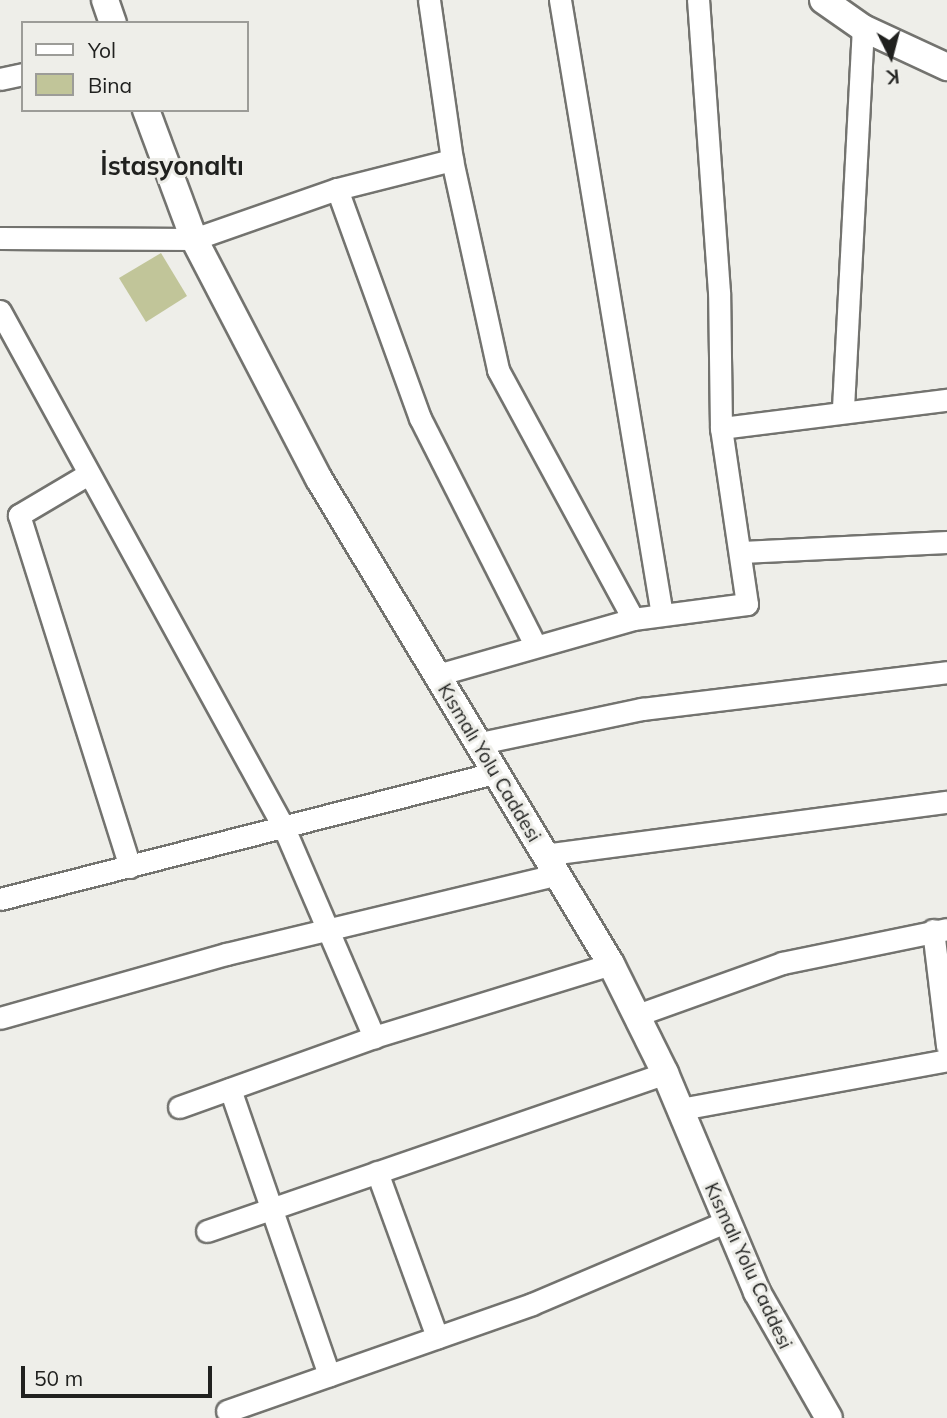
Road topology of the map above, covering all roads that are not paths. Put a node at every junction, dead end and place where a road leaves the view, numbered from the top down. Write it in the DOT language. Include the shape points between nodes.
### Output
graph roads {
  1 [pos="105,0"];
  2 [pos="429,0"];
  3 [pos="560,0"];
  4 [pos="698,0"];
  5 [pos="823,0"];
  6 [pos="112,21"];
  7 [pos="863,28"];
  8 [pos="947,67"];
  9 [pos="21,74"];
  10 [pos="0,79"];
  11 [pos="147,112"];
  12 [pos="452,160"];
  13 [pos="337,190"];
  14 [pos="0,238"];
  15 [pos="194,239"];
  16 [pos="0,311"];
  17 [pos="947,400"];
  18 [pos="843,408"];
  19 [pos="721,428"];
  20 [pos="85,476"];
  21 [pos="947,542"];
  22 [pos="742,552"];
  23 [pos="662,615"];
  24 [pos="633,619"];
  25 [pos="535,645"];
  26 [pos="947,672"];
  27 [pos="437,675"];
  28 [pos="480,743"];
  29 [pos="498,772"];
  30 [pos="947,802"];
  31 [pos="284,828"];
  32 [pos="550,865"];
  33 [pos="130,867"];
  34 [pos="0,899"];
  35 [pos="940,929"];
  36 [pos="329,930"];
  37 [pos="611,964"];
  38 [pos="637,1015"];
  39 [pos="0,1018"];
  40 [pos="374,1037"];
  41 [pos="947,1046"];
  42 [pos="947,1060"];
  43 [pos="665,1073"];
  44 [pos="230,1089"];
  45 [pos="179,1107"];
  46 [pos="681,1109"];
  47 [pos="377,1172"];
  48 [pos="271,1207"];
  49 [pos="725,1222"];
  50 [pos="207,1231"];
  51 [pos="437,1337"];
  52 [pos="330,1375"];
  53 [pos="227,1410"];
  54 [pos="830,1418"];
  1 -- 6 [label="street"];
  2 -- 12 [label="street"];
  3 -- 23 [label="street"];
  4 -- 19 [label="street" via="719,292"];
  5 -- 7 [label="street"];
  7 -- 8 [label="street"];
  7 -- 18 [label="street"];
  9 -- 10 [label="street"];
  11 -- 15 [label="street, Kısmalı Yolu Caddesi"];
  12 -- 13 [label="street"];
  12 -- 24 [label="street" via="498,370"];
  13 -- 15 [label="street"];
  13 -- 25 [label="street" via="420,418"];
  14 -- 15 [label="street"];
  15 -- 27 [label="street, Kısmalı Yolu Caddesi" via="318,479"];
  16 -- 20 [label="street"];
  17 -- 18 [label="street"];
  18 -- 19 [label="street"];
  19 -- 22 [label="street" via="727,500"];
  20 -- 31 [label="street"];
  20 -- 33 [label="street" via="19,516"];
  21 -- 22 [label="street"];
  22 -- 23 [label="street" via="747,604"];
  23 -- 24 [label="street"];
  24 -- 25 [label="street"];
  25 -- 27 [label="street"];
  26 -- 28 [label="street" via="642,709"];
  27 -- 28 [label="street, Kısmalı Yolu Caddesi"];
  28 -- 29 [label="street, Kısmalı Yolu Caddesi"];
  29 -- 31 [label="street"];
  29 -- 32 [label="street, Kısmalı Yolu Caddesi"];
  30 -- 32 [label="street"];
  31 -- 33 [label="street"];
  31 -- 36 [label="street"];
  32 -- 36 [label="street"];
  32 -- 37 [label="street, Kısmalı Yolu Caddesi"];
  33 -- 34 [label="street"];
  35 -- 38 [label="street" via="782,963"];
  35 -- 41 [label="street"];
  36 -- 39 [label="street"];
  36 -- 40 [label="street"];
  37 -- 38 [label="street, Kısmalı Yolu Caddesi"];
  37 -- 40 [label="street"];
  38 -- 43 [label="street, Kısmalı Yolu Caddesi"];
  40 -- 44 [label="street"];
  42 -- 46 [label="street"];
  43 -- 46 [label="street, Kısmalı Yolu Caddesi"];
  43 -- 47 [label="street"];
  44 -- 45 [label="street"];
  44 -- 48 [label="street"];
  46 -- 49 [label="street, Kısmalı Yolu Caddesi"];
  47 -- 48 [label="street"];
  47 -- 51 [label="street"];
  48 -- 50 [label="street"];
  48 -- 52 [label="street"];
  49 -- 51 [label="street" via="617,1272"];
  49 -- 54 [label="street, Kısmalı Yolu Caddesi" via="792,1362"];
  51 -- 52 [label="street"];
  52 -- 53 [label="street"];
}
